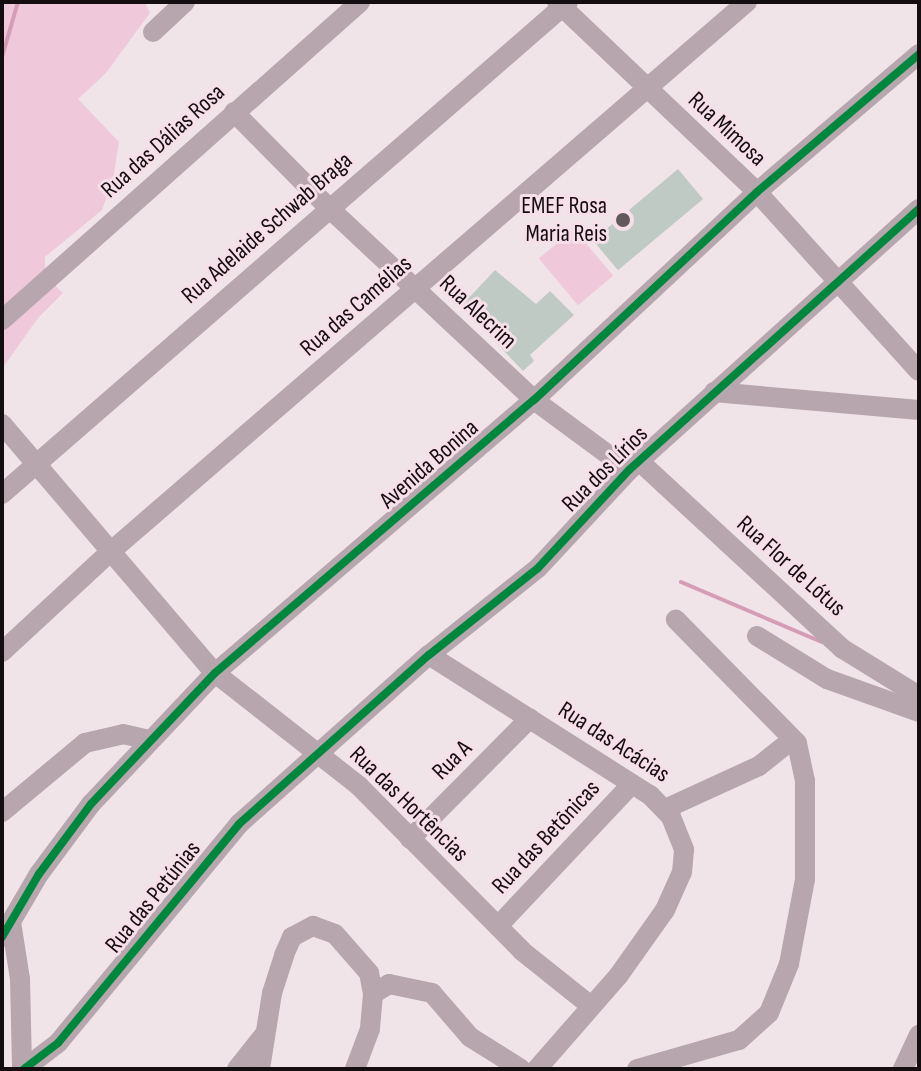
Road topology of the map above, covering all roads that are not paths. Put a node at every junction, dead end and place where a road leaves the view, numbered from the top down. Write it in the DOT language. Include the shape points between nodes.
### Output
graph roads {
  1 [pos="185,2"];
  2 [pos="360,2"];
  3 [pos="747,2"];
  4 [pos="562,4"];
  5 [pos="153,32"];
  6 [pos="919,54"];
  7 [pos="647,91"];
  8 [pos="234,112"];
  9 [pos="757,192"];
  10 [pos="329,208"];
  11 [pos="919,209"];
  12 [pos="836,280"];
  13 [pos="416,289"];
  14 [pos="2,320"];
  15 [pos="919,371"];
  16 [pos="714,392"];
  17 [pos="534,400"];
  18 [pos="919,410"];
  19 [pos="2,424"];
  20 [pos="38,463"];
  21 [pos="634,466"];
  22 [pos="2,494"];
  23 [pos="109,553"];
  24 [pos="676,620"];
  25 [pos="757,636"];
  26 [pos="2,652"];
  27 [pos="429,655"];
  28 [pos="215,673"];
  29 [pos="919,696"];
  30 [pos="919,712"];
  31 [pos="530,718"];
  32 [pos="793,739"];
  33 [pos="149,740"];
  34 [pos="320,756"];
  35 [pos="632,784"];
  36 [pos="665,809"];
  37 [pos="2,812"];
  38 [pos="410,839"];
  39 [pos="498,926"];
  40 [pos="7,930"];
  41 [pos="373,994"];
  42 [pos="591,1006"];
  43 [pos="266,1032"];
  44 [pos="919,1034"];
  45 [pos="23,1069"];
  46 [pos="237,1069"];
  47 [pos="260,1069"];
  48 [pos="355,1069"];
  49 [pos="521,1069"];
  50 [pos="537,1069"];
  51 [pos="637,1069"];
  52 [pos="903,1069"];
  1 -- 5 [label="street"];
  2 -- 8 [label="street, Rua das Dálias Rosa"];
  3 -- 7 [label="street, Rua das Camélias"];
  4 -- 7 [label="street, Rua Mimosa"];
  4 -- 10 [label="street, Rua Adelaide Schwab Braga"];
  6 -- 9 [label="street, Avenida Bonina"];
  7 -- 9 [label="street, Rua Mimosa"];
  7 -- 13 [label="street, Rua das Camélias"];
  8 -- 10 [label="street, Rua Alecrim"];
  8 -- 14 [label="street, Rua das Dálias Rosa"];
  9 -- 12 [label="street, Rua Mimosa"];
  9 -- 17 [label="street, Avenida Bonina"];
  10 -- 13 [label="street, Rua Alecrim"];
  10 -- 20 [label="street, Rua Adelaide Schwab Braga"];
  11 -- 12 [label="street, Rua dos Lírios"];
  12 -- 15 [label="street, Rua Mimosa"];
  12 -- 16 [label="street, Rua dos Lírios"];
  13 -- 17 [label="street, Rua Alecrim"];
  13 -- 23 [label="street, Rua das Camélias"];
  16 -- 18 [label="street"];
  16 -- 21 [label="street, Rua dos Lírios"];
  17 -- 21 [label="street, Rua Alecrim"];
  17 -- 28 [label="street, Avenida Bonina"];
  19 -- 20 [label="street, Rua das Hortências"];
  20 -- 22 [label="street, Rua Adelaide Schwab Braga"];
  20 -- 23 [label="street, Rua das Hortências"];
  21 -- 27 [label="street, Rua dos Lírios" via="538,568"];
  21 -- 29 [label="street, Rua Flor de Lótus" via="843,649"];
  23 -- 26 [label="street, Rua das Camélias"];
  23 -- 28 [label="street, Rua das Hortências"];
  24 -- 32 [label="street"];
  25 -- 30 [label="street" via="827,679"];
  27 -- 31 [label="street, Rua das Acácias"];
  27 -- 34 [label="street, Rua dos Lírios"];
  28 -- 33 [label="street, Avenida Bonina"];
  28 -- 34 [label="street, Rua das Hortências"];
  31 -- 35 [label="street, Rua das Acácias"];
  31 -- 38 [label="street, Rua A"];
  32 -- 36 [label="street" via="759,766"];
  32 -- 51 [label="street" via="805,781 806,865 800,924 779,996 769,1013 739,1040"];
  33 -- 37 [label="street" via="123,734 85,743"];
  33 -- 40 [label="street, Avenida Bonina" via="91,804"];
  34 -- 38 [label="street, Rua das Hortências" via="359,786"];
  34 -- 45 [label="street, Rua das Petúnias" via="239,824 58,1043"];
  35 -- 36 [label="street, Rua das Acácias"];
  35 -- 39 [label="street, Rua das Betônicas"];
  36 -- 42 [label="street, Rua das Acácias" via="684,850 682,872 665,910"];
  38 -- 39 [label="street, Rua das Hortências"];
  39 -- 42 [label="street, Rua das Hortências" via="545,972"];
  40 -- 45 [label="street" via="20,979"];
  41 -- 43 [label="street" via="363,963 323,927 313,926 292,937 272,993"];
  41 -- 48 [label="street" via="370,1029"];
  41 -- 49 [label="street" via="389,984 432,993 470,1037"];
  42 -- 50 [label="street, Rua das Acácias"];
  43 -- 46 [label="street"];
  43 -- 47 [label="street"];
  44 -- 52 [label="street"];
}
